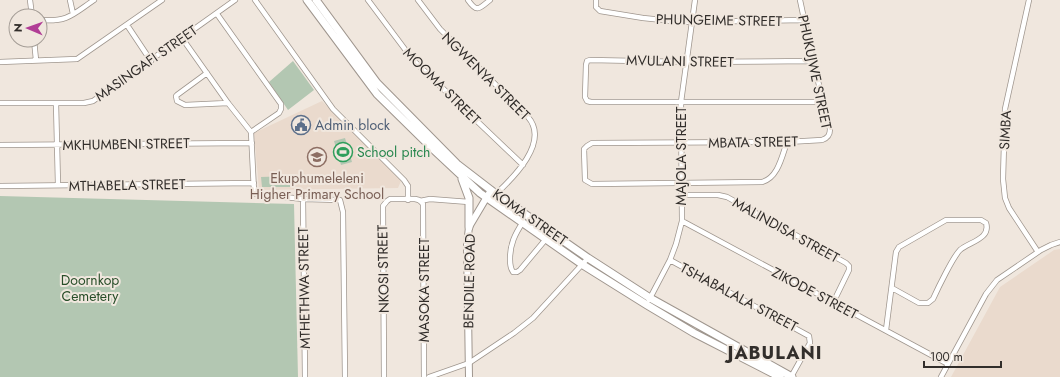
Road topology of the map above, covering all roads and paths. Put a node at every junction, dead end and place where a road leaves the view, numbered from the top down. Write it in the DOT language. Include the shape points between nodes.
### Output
graph roads {
  1 [pos="70,0"];
  2 [pos="94,0"];
  3 [pos="162,0"];
  4 [pos="235,0"];
  5 [pos="255,0"];
  6 [pos="307,0"];
  7 [pos="316,0"];
  8 [pos="368,0"];
  9 [pos="418,0"];
  10 [pos="468,0"];
  11 [pos="490,0"];
  12 [pos="596,0"];
  13 [pos="695,0"];
  14 [pos="800,0"];
  15 [pos="1029,0"];
  16 [pos="73,14"];
  17 [pos="216,14"];
  18 [pos="48,20"];
  19 [pos="804,20"];
  20 [pos="692,22"];
  21 [pos="127,25"];
  22 [pos="182,38"];
  23 [pos="35,48"];
  24 [pos="36,60"];
  25 [pos="151,61"];
  26 [pos="813,61"];
  27 [pos="0,62"];
  28 [pos="686,62"];
  29 [pos="207,73"];
  30 [pos="681,102"];
  31 [pos="824,102"];
  32 [pos="0,103"];
  33 [pos="56,103"];
  34 [pos="228,103"];
  35 [pos="251,132"];
  36 [pos="822,140"];
  37 [pos="252,142"];
  38 [pos="681,142"];
  39 [pos="787,142"];
  40 [pos="57,145"];
  41 [pos="0,146"];
  42 [pos="523,165"];
  43 [pos="461,176"];
  44 [pos="254,183"];
  45 [pos="682,183"];
  46 [pos="58,185"];
  47 [pos="0,186"];
  48 [pos="493,192"];
  49 [pos="681,195"];
  50 [pos="486,197"];
  51 [pos="302,199"];
  52 [pos="408,200"];
  53 [pos="422,202"];
  54 [pos="469,202"];
  55 [pos="682,221"];
  56 [pos="523,222"];
  57 [pos="469,227"];
  58 [pos="549,236"];
  59 [pos="1060,242"];
  60 [pos="1038,252"];
  61 [pos="588,258"];
  62 [pos="670,260"];
  63 [pos="583,264"];
  64 [pos="892,288"];
  65 [pos="650,298"];
  66 [pos="833,303"];
  67 [pos="647,305"];
  68 [pos="886,330"];
  69 [pos="469,363"];
  70 [pos="948,364"];
  71 [pos="767,371"];
  72 [pos="305,377"];
  73 [pos="345,377"];
  74 [pos="384,377"];
  75 [pos="424,377"];
  76 [pos="429,377"];
  77 [pos="469,377"];
  78 [pos="780,377"];
  79 [pos="792,377"];
  80 [pos="941,377"];
  1 -- 16 [label="street"];
  2 -- 16 [label="street"];
  3 -- 21 [label="street"];
  4 -- 17 [label="street, MASINGAFI STREET"];
  5 -- 52 [label="street" via="334,109 404,180 408,186"];
  6 -- 43 [label="main road, KOMA STREET" via="377,94"];
  7 -- 48 [label="main road, KOMA STREET" via="377,83 457,164"];
  8 -- 42 [label="street, MOOMA STREET" via="410,56"];
  9 -- 42 [label="street, NGWENYA STREET" via="440,29 531,121 534,140"];
  10 -- 11 [label="street" via="477,9"];
  12 -- 20 [label="street, PHUNGEIME STREET" via="596,8 603,12"];
  13 -- 20 [label="street, MAJOLA STREET"];
  14 -- 19 [label="street, PHUKUJWE STREET"];
  15 -- 60 [label="street, SIMBA" via="1005,109 1003,179 1009,208"];
  16 -- 18 [label="street" via="60,20"];
  17 -- 22 [label="street, MASINGAFI STREET"];
  17 -- 35 [label="street" via="281,104 279,113"];
  19 -- 20 [label="street, PHUNGEIME STREET"];
  19 -- 26 [label="street, PHUKUJWE STREET"];
  20 -- 28 [label="street, MAJOLA STREET"];
  21 -- 24 [label="street" via="78,58"];
  21 -- 25 [label="street"];
  22 -- 25 [label="street, MASINGAFI STREET"];
  22 -- 29 [label="street"];
  23 -- 24 [label="street"];
  24 -- 27 [label="street"];
  25 -- 33 [label="street, MASINGAFI STREET" via="94,101"];
  26 -- 28 [label="street, MVULANI STREET"];
  26 -- 31 [label="street, PHUKUJWE STREET"];
  28 -- 30 [label="street, MAJOLA STREET"];
  28 -- 30 [label="street, MVULANI STREET" via="589,60 586,65 586,100 589,102"];
  29 -- 34 [label="street"];
  29 -- 34 [label="street" via="177,95 177,101 185,105"];
  30 -- 31 [label="street"];
  30 -- 38 [label="street, MAJOLA STREET"];
  31 -- 36 [label="street, PHUKUJWE STREET" via="830,130 829,136"];
  32 -- 33 [label="street, MASINGAFI STREET"];
  33 -- 40 [label="street"];
  34 -- 35 [label="street"];
  35 -- 37 [label="street"];
  36 -- 39 [label="street, MBATA STREET"];
  37 -- 40 [label="street, MKHUMBENI STREET"];
  37 -- 44 [label="street"];
  38 -- 39 [label="street, MBATA STREET"];
  38 -- 45 [label="street, MAJOLA STREET"];
  38 -- 45 [label="street, MBATA STREET" via="594,143 584,149 585,180 590,184"];
  39 -- 45 [label="street" via="773,176 766,181"];
  40 -- 41 [label="street, MKHUMBENI STREET"];
  40 -- 46 [label="street"];
  42 -- 48 [label="street, NGWENYA STREET"];
  43 -- 50 [label="main road, KOMA STREET"];
  43 -- 54 [label="main road"];
  44 -- 46 [label="street, MTHABELA STREET"];
  44 -- 51 [label="street" via="254,191 259,195"];
  45 -- 49 [label="street, MAJOLA STREET"];
  46 -- 47 [label="street, MTHABELA STREET"];
  48 -- 50 [label="street, BENDILE ROAD"];
  48 -- 58 [label="main road, KOMA STREET"];
  49 -- 55 [label="street, MAJOLA STREET"];
  49 -- 66 [label="street, MALINDISA STREET" via="727,197 846,263 849,270"];
  50 -- 56 [label="main road, KOMA STREET"];
  50 -- 57 [label="street, BENDILE ROAD"];
  51 -- 72 [label="street, MTHETHWA STREET"];
  51 -- 73 [label="street" via="340,200 343,212"];
  52 -- 53 [label="street, NKOSI STREET"];
  52 -- 74 [label="street, NKOSI STREET" via="390,200 383,206"];
  53 -- 54 [label="street, NKOSI STREET" via="430,199"];
  53 -- 75 [label="street, MASOKA STREET"];
  54 -- 57 [label="main road"];
  55 -- 62 [label="street, MAJOLA STREET"];
  55 -- 66 [label="street, ZIKODE STREET"];
  56 -- 58 [label="main road, KOMA STREET"];
  56 -- 58 [label="street" via="511,245 512,271 520,270"];
  57 -- 69 [label="street, BENDILE ROAD"];
  58 -- 61 [label="main road, KOMA STREET"];
  58 -- 63 [label="main road, KOMA STREET"];
  59 -- 60 [label="street"];
  60 -- 70 [label="street" via="1001,277 991,287"];
  61 -- 63 [label="street"];
  61 -- 65 [label="main road, KOMA STREET"];
  62 -- 65 [label="street, MAJOLA STREET"];
  62 -- 79 [label="street, TSHABALALA STREET" via="809,336 810,344"];
  63 -- 67 [label="main road, KOMA STREET"];
  63 -- 69 [label="street" via="524,325"];
  64 -- 64 [label="street" via="919,303 928,303 933,299 959,252 984,235 986,223 981,220 946,220 901,245 897,251"];
  64 -- 68 [label="street"];
  65 -- 67 [label="street, MAJOLA STREET"];
  65 -- 71 [label="main road, KOMA STREET"];
  66 -- 68 [label="street, ZIKODE STREET"];
  67 -- 71 [label="main road, KOMA STREET"];
  68 -- 70 [label="street, ZIKODE STREET"];
  69 -- 76 [label="street"];
  69 -- 77 [label="street, BENDILE ROAD"];
  70 -- 80 [label="street"];
  71 -- 78 [label="main road, KOMA STREET"];
  71 -- 79 [label="main road, KOMA STREET"];
}
